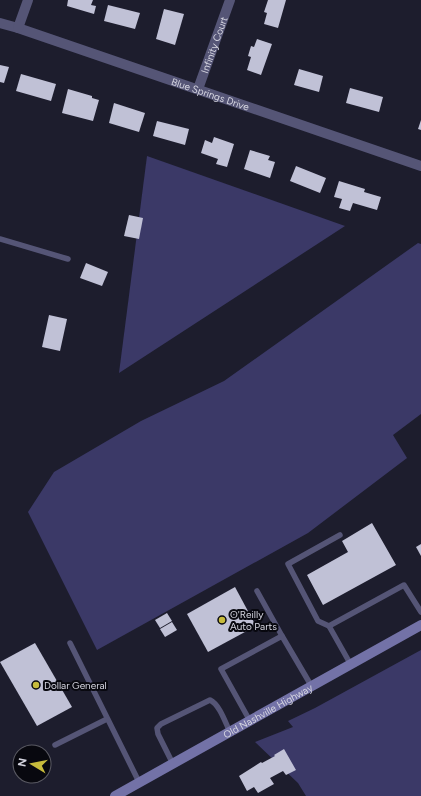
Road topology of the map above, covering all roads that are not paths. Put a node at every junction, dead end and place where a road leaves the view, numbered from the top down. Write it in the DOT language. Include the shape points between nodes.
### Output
graph roads {
  1 [pos="28,0"];
  2 [pos="230,0"];
  3 [pos="0,23"];
  4 [pos="18,28"];
  5 [pos="198,89"];
  6 [pos="421,166"];
  7 [pos="0,239"];
  8 [pos="68,259"];
  9 [pos="340,534"];
  10 [pos="257,591"];
  11 [pos="421,612"];
  12 [pos="329,626"];
  13 [pos="421,626"];
  14 [pos="282,636"];
  15 [pos="70,643"];
  16 [pos="351,665"];
  17 [pos="312,687"];
  18 [pos="107,719"];
  19 [pos="250,721"];
  20 [pos="230,732"];
  21 [pos="55,745"];
  22 [pos="173,764"];
  23 [pos="139,782"];
  24 [pos="115,796"];
  1 -- 4 [label="street"];
  2 -- 5 [label="street, Infinity Court"];
  3 -- 4 [label="street, Blue Springs Drive"];
  4 -- 5 [label="street, Blue Springs Drive"];
  5 -- 6 [label="street, Blue Springs Drive"];
  7 -- 8 [label="lane"];
  9 -- 12 [label="lane" via="288,564 318,621"];
  10 -- 14 [label="lane"];
  11 -- 12 [label="lane" via="404,585"];
  12 -- 16 [label="lane"];
  13 -- 16 [label="main road, Old Nashville Highway"];
  14 -- 17 [label="lane"];
  14 -- 19 [label="lane" via="221,669"];
  15 -- 18 [label="lane"];
  16 -- 17 [label="main road, Old Nashville Highway"];
  17 -- 19 [label="main road, Old Nashville Highway"];
  18 -- 21 [label="lane"];
  18 -- 23 [label="lane"];
  19 -- 20 [label="main road, Old Nashville Highway"];
  20 -- 22 [label="main road, Old Nashville Highway"];
  20 -- 22 [label="lane" via="217,706 210,700 161,724 157,728 158,734"];
  22 -- 23 [label="main road, Old Nashville Highway"];
  23 -- 24 [label="main road, Old Nashville Highway"];
}
